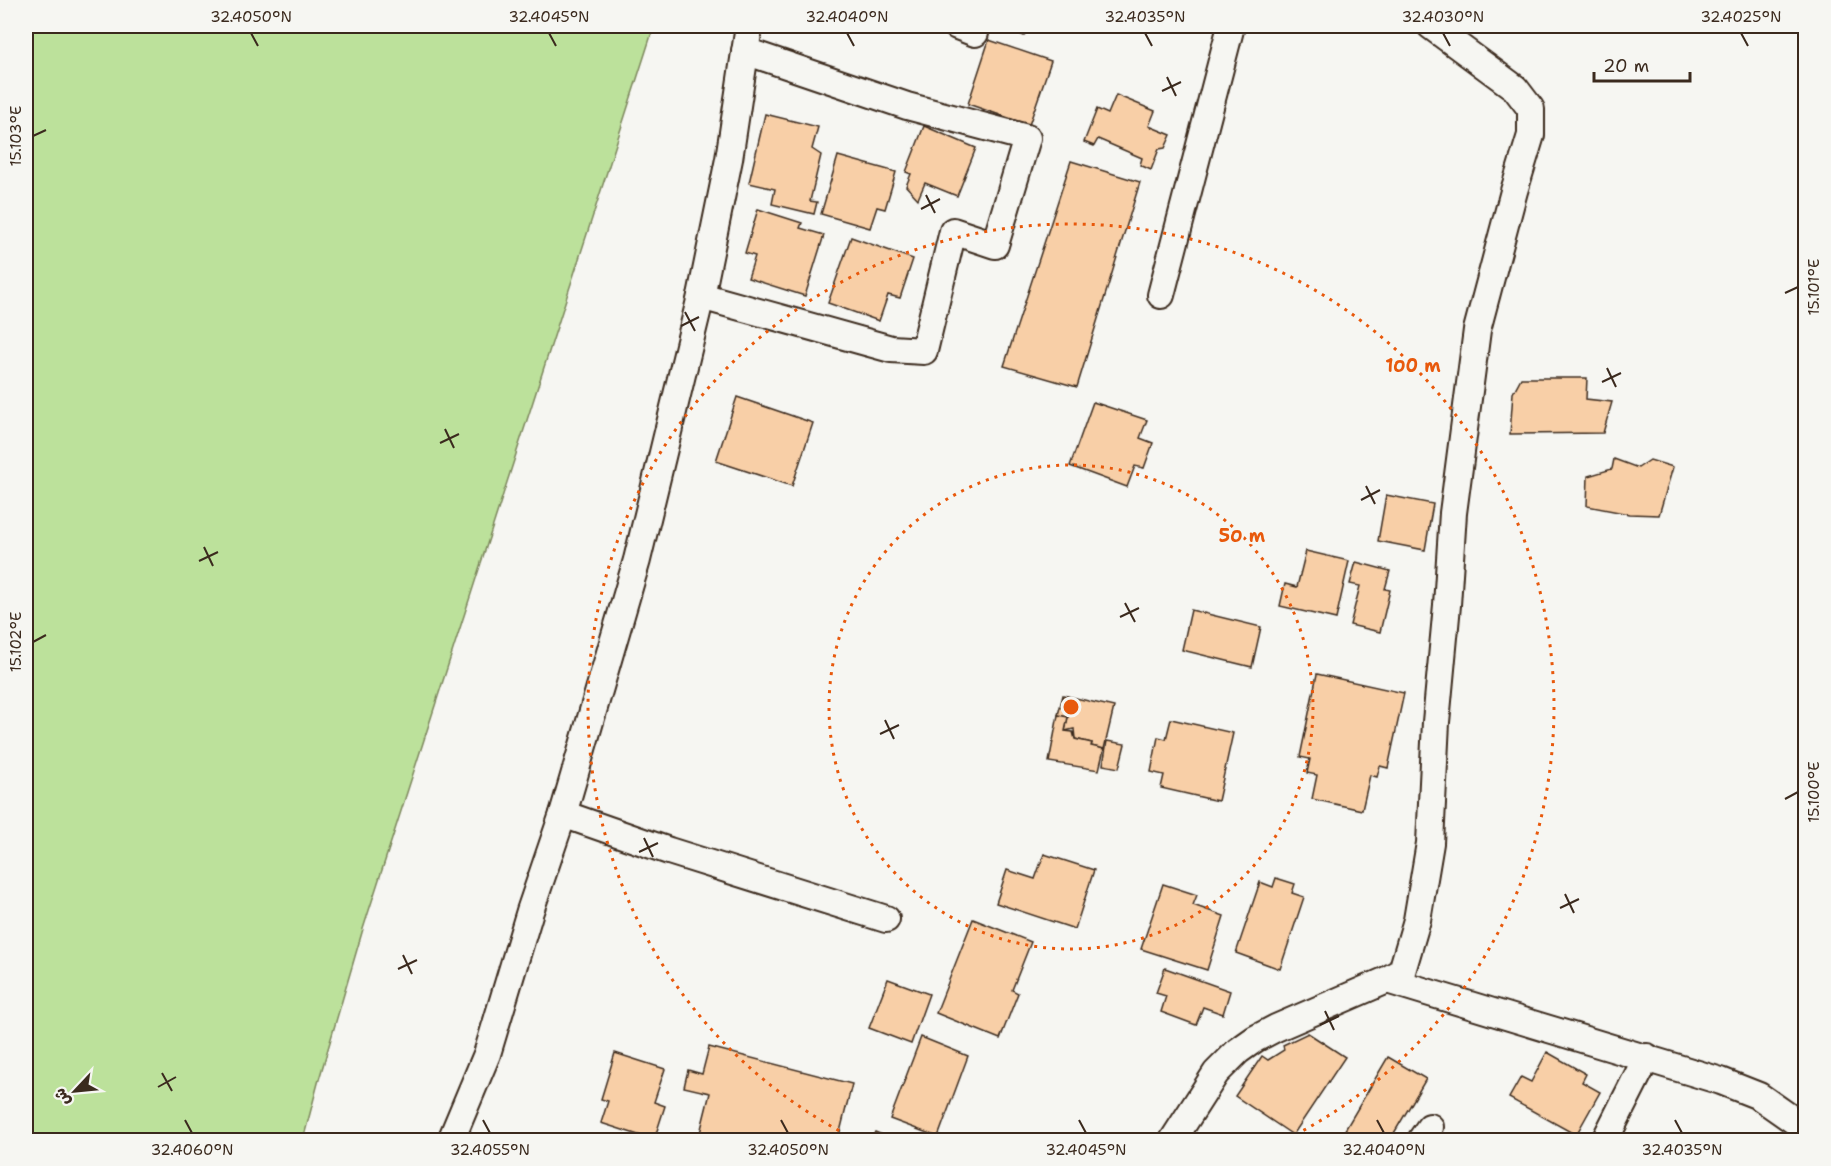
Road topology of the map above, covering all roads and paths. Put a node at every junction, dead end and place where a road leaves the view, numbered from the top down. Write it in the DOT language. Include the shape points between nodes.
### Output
graph roads {
  1 [pos="749,26"];
  2 [pos="1231,26"];
  3 [pos="1431,26"];
  4 [pos="745,51"];
  5 [pos="1161,295"];
  6 [pos="701,296"];
  7 [pos="563,814"];
  8 [pos="886,919"];
  9 [pos="1387,980"];
  10 [pos="1647,1058"];
  11 [pos="1806,1129"];
  12 [pos="451,1140"];
  13 [pos="1173,1140"];
  14 [pos="1605,1140"];
  1 -- 4 [label="street"];
  2 -- 5 [label="street"];
  3 -- 9 [label="street" via="1515,88 1532,109 1531,135 1477,330 1453,513 1430,843 1417,920 1402,971"];
  4 -- 6 [label="street" via="729,159"];
  4 -- 6 [label="street" via="907,106 1027,138 995,245 953,231 924,351 891,349"];
  6 -- 7 [label="street" via="637,560"];
  7 -- 8 [label="street"];
  7 -- 12 [label="street" via="487,1054"];
  9 -- 10 [label="street"];
  9 -- 13 [label="street" via="1276,1028 1238,1051 1216,1073"];
  10 -- 11 [label="street" via="1759,1096"];
  10 -- 14 [label="street"];
}
